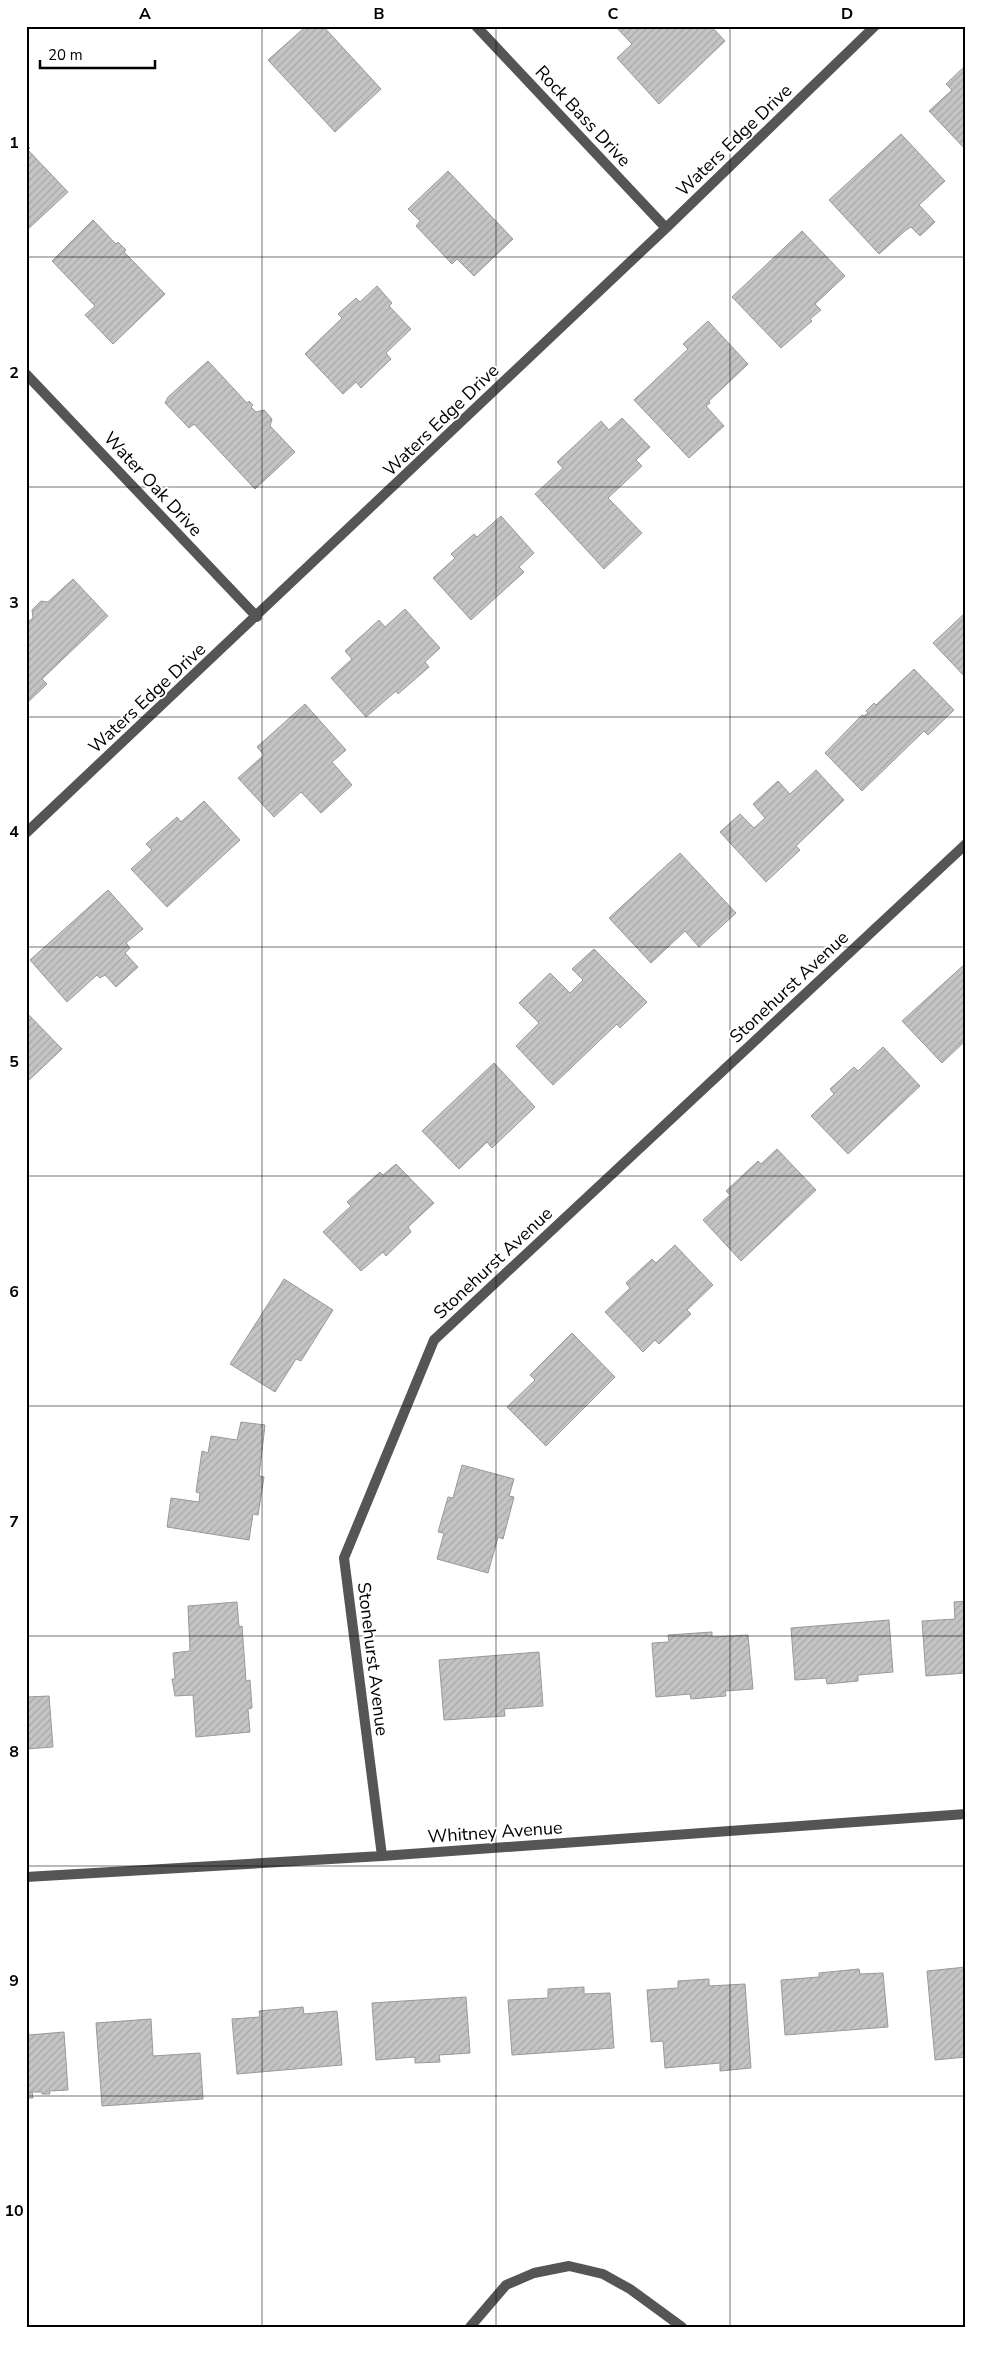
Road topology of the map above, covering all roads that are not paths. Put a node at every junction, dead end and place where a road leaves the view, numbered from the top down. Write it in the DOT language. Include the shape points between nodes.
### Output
graph roads {
  1 [pos="476,26"];
  2 [pos="875,26"];
  3 [pos="666,228"];
  4 [pos="26,374"];
  5 [pos="257,617"];
  6 [pos="26,833"];
  7 [pos="966,844"];
  8 [pos="966,1814"];
  9 [pos="382,1856"];
  10 [pos="26,1877"];
  11 [pos="470,2327"];
  12 [pos="682,2327"];
  1 -- 3 [label="street, Rock Bass Drive"];
  2 -- 3 [label="street, Waters Edge Drive"];
  3 -- 5 [label="street, Waters Edge Drive"];
  4 -- 5 [label="street, Water Oak Drive"];
  5 -- 6 [label="street, Waters Edge Drive"];
  7 -- 9 [label="street, Stonehurst Avenue" via="434,1340 344,1558"];
  8 -- 9 [label="street, Whitney Avenue"];
  9 -- 10 [label="street, Whitney Avenue"];
  11 -- 12 [label="street" via="506,2285 534,2273 569,2266 603,2274 630,2289"];
}
